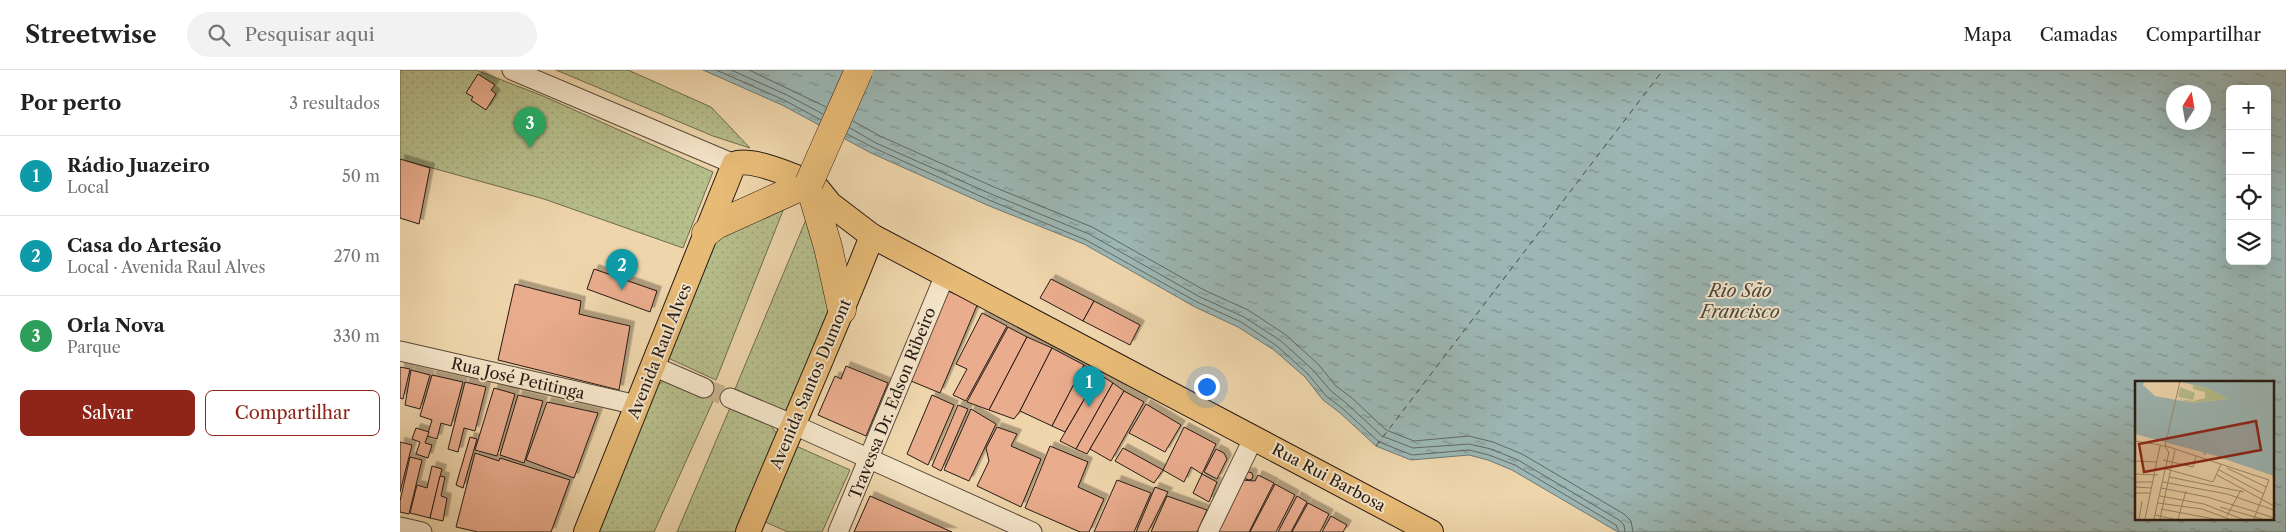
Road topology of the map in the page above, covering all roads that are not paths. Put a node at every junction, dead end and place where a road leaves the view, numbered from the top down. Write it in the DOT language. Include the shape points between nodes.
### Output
graph roads {
  1 [pos="512,70"];
  2 [pos="859,70"];
  3 [pos="732,167"];
  4 [pos="813,185"];
  5 [pos="711,229"];
  6 [pos="872,236"];
  7 [pos="944,275"];
  8 [pos="842,310"];
  9 [pos="400,351"];
  10 [pos="653,366"];
  11 [pos="704,388"];
  12 [pos="730,398"];
  13 [pos="637,406"];
  14 [pos="792,424"];
  15 [pos="1254,437"];
  16 [pos="870,459"];
  17 [pos="400,527"];
  18 [pos="422,532"];
  19 [pos="586,532"];
  20 [pos="748,532"];
  21 [pos="838,532"];
  22 [pos="1032,532"];
  23 [pos="1208,532"];
  24 [pos="1431,532"];
  1 -- 3 [label="street"];
  2 -- 4 [label="highway, bridge"];
  3 -- 4 [label="main road" via="747,162 784,172"];
  3 -- 5 [label="main road, Avenida Raul Alves"];
  4 -- 5 [label="highway"];
  4 -- 6 [label="main road, Rua Rui Barbosa" via="830,204"];
  4 -- 8 [label="highway"];
  5 -- 10 [label="main road, Avenida Raul Alves"];
  6 -- 7 [label="main road, Rua Rui Barbosa"];
  6 -- 8 [label="main road, Avenida Santos Dumont"];
  7 -- 15 [label="main road, Rua Rui Barbosa"];
  7 -- 16 [label="street, Travessa Dr. Edson Ribeiro"];
  8 -- 14 [label="main road, Avenida Santos Dumont"];
  9 -- 13 [label="street, Rua José Petitinga"];
  10 -- 11 [label="street"];
  10 -- 13 [label="main road, Avenida Raul Alves"];
  12 -- 14 [label="street"];
  13 -- 19 [label="main road, Avenida Raul Alves"];
  14 -- 16 [label="street"];
  14 -- 20 [label="main road, Avenida Santos Dumont"];
  15 -- 23 [label="street"];
  15 -- 24 [label="main road, Rua Rui Barbosa"];
  16 -- 21 [label="street, Travessa Dr. Edson Ribeiro"];
  16 -- 22 [label="street"];
  17 -- 18 [label="street"];
}
